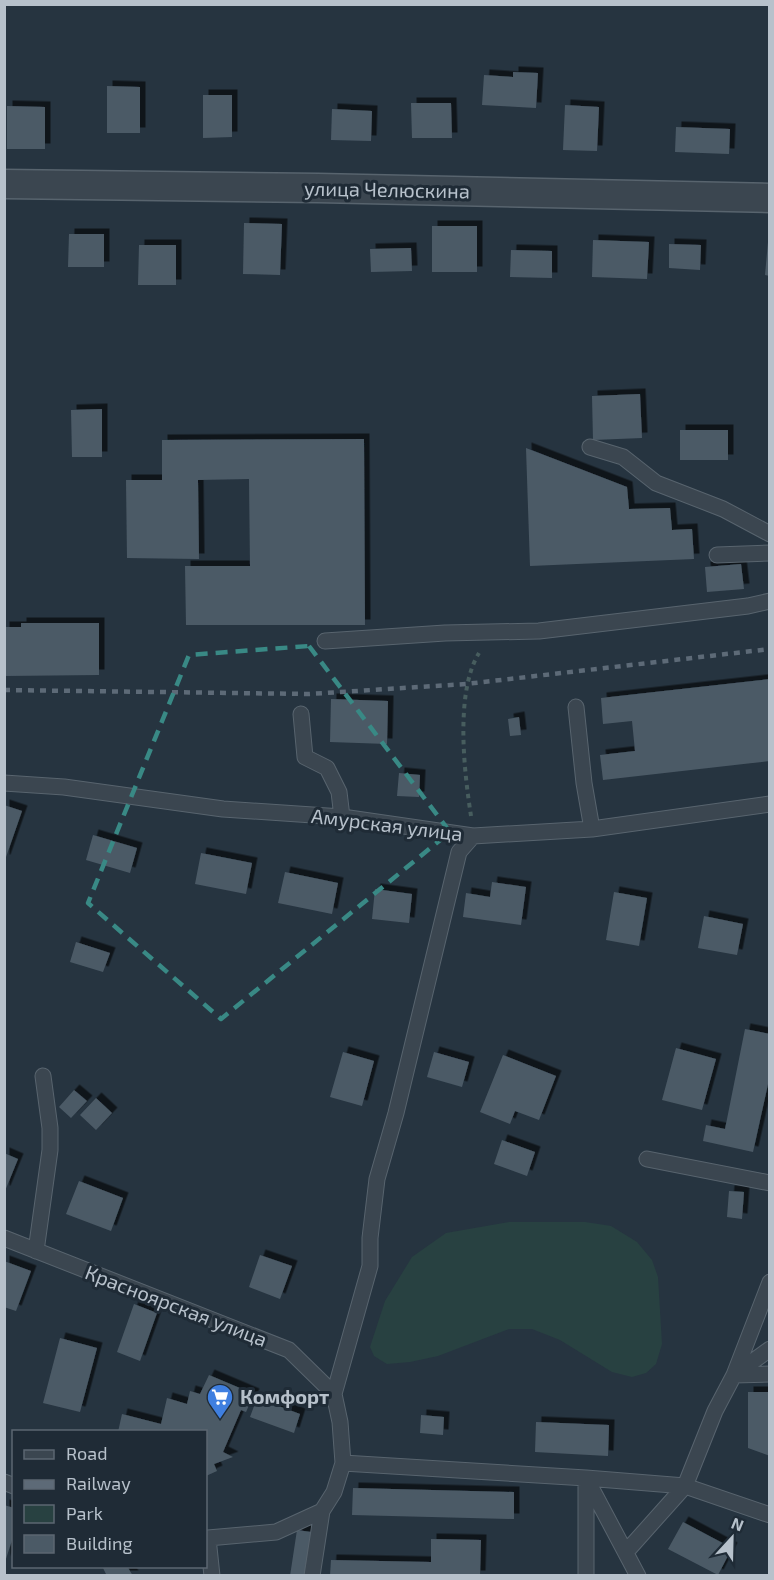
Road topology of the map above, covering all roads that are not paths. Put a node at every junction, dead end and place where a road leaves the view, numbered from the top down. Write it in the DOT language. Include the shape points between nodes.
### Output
graph roads {
  1 [pos="4,184"];
  2 [pos="770,198"];
  3 [pos="590,447"];
  4 [pos="770,534"];
  5 [pos="770,553"];
  6 [pos="717,555"];
  7 [pos="770,601"];
  8 [pos="325,641"];
  9 [pos="576,707"];
  10 [pos="301,714"];
  11 [pos="4,783"];
  12 [pos="770,804"];
  13 [pos="342,817"];
  14 [pos="592,829"];
  15 [pos="473,836"];
  16 [pos="43,1076"];
  17 [pos="647,1159"];
  18 [pos="770,1183"];
  19 [pos="4,1239"];
  20 [pos="36,1251"];
  21 [pos="770,1282"];
  22 [pos="770,1349"];
  23 [pos="770,1374"];
  24 [pos="734,1375"];
  25 [pos="334,1394"];
  26 [pos="343,1463"];
  27 [pos="586,1478"];
  28 [pos="685,1486"];
  29 [pos="322,1511"];
  30 [pos="770,1515"];
  31 [pos="626,1552"];
  32 [pos="213,1575"];
  33 [pos="312,1575"];
  34 [pos="586,1575"];
  35 [pos="638,1575"];
  1 -- 2 [label="street, улица Челюскина"];
  3 -- 4 [label="lane" via="623,457 656,483 723,509"];
  5 -- 6 [label="lane"];
  7 -- 8 [label="lane" via="539,632"];
  9 -- 14 [label="lane"];
  10 -- 13 [label="lane" via="305,757 327,768 339,792"];
  11 -- 13 [label="lane, Амурская улица" via="64,787 223,809"];
  12 -- 14 [label="lane, Амурская улица"];
  13 -- 15 [label="lane, Амурская улица"];
  14 -- 15 [label="lane, Амурская улица"];
  15 -- 25 [label="lane" via="459,852 377,1179 370,1266"];
  16 -- 20 [label="lane" via="50,1150"];
  17 -- 18 [label="lane"];
  19 -- 20 [label="lane, Красноярская улица"];
  20 -- 25 [label="lane, Красноярская улица" via="289,1350"];
  21 -- 24 [label="lane"];
  22 -- 24 [label="lane"];
  23 -- 24 [label="lane"];
  24 -- 28 [label="lane"];
  25 -- 26 [label="lane"];
  26 -- 27 [label="lane"];
  26 -- 29 [label="lane" via="334,1492"];
  27 -- 28 [label="lane"];
  27 -- 31 [label="lane"];
  27 -- 34 [label="lane"];
  28 -- 30 [label="lane"];
  28 -- 31 [label="lane"];
  29 -- 32 [label="lane" via="276,1532 208,1538"];
  29 -- 33 [label="lane"];
  31 -- 35 [label="lane"];
}
